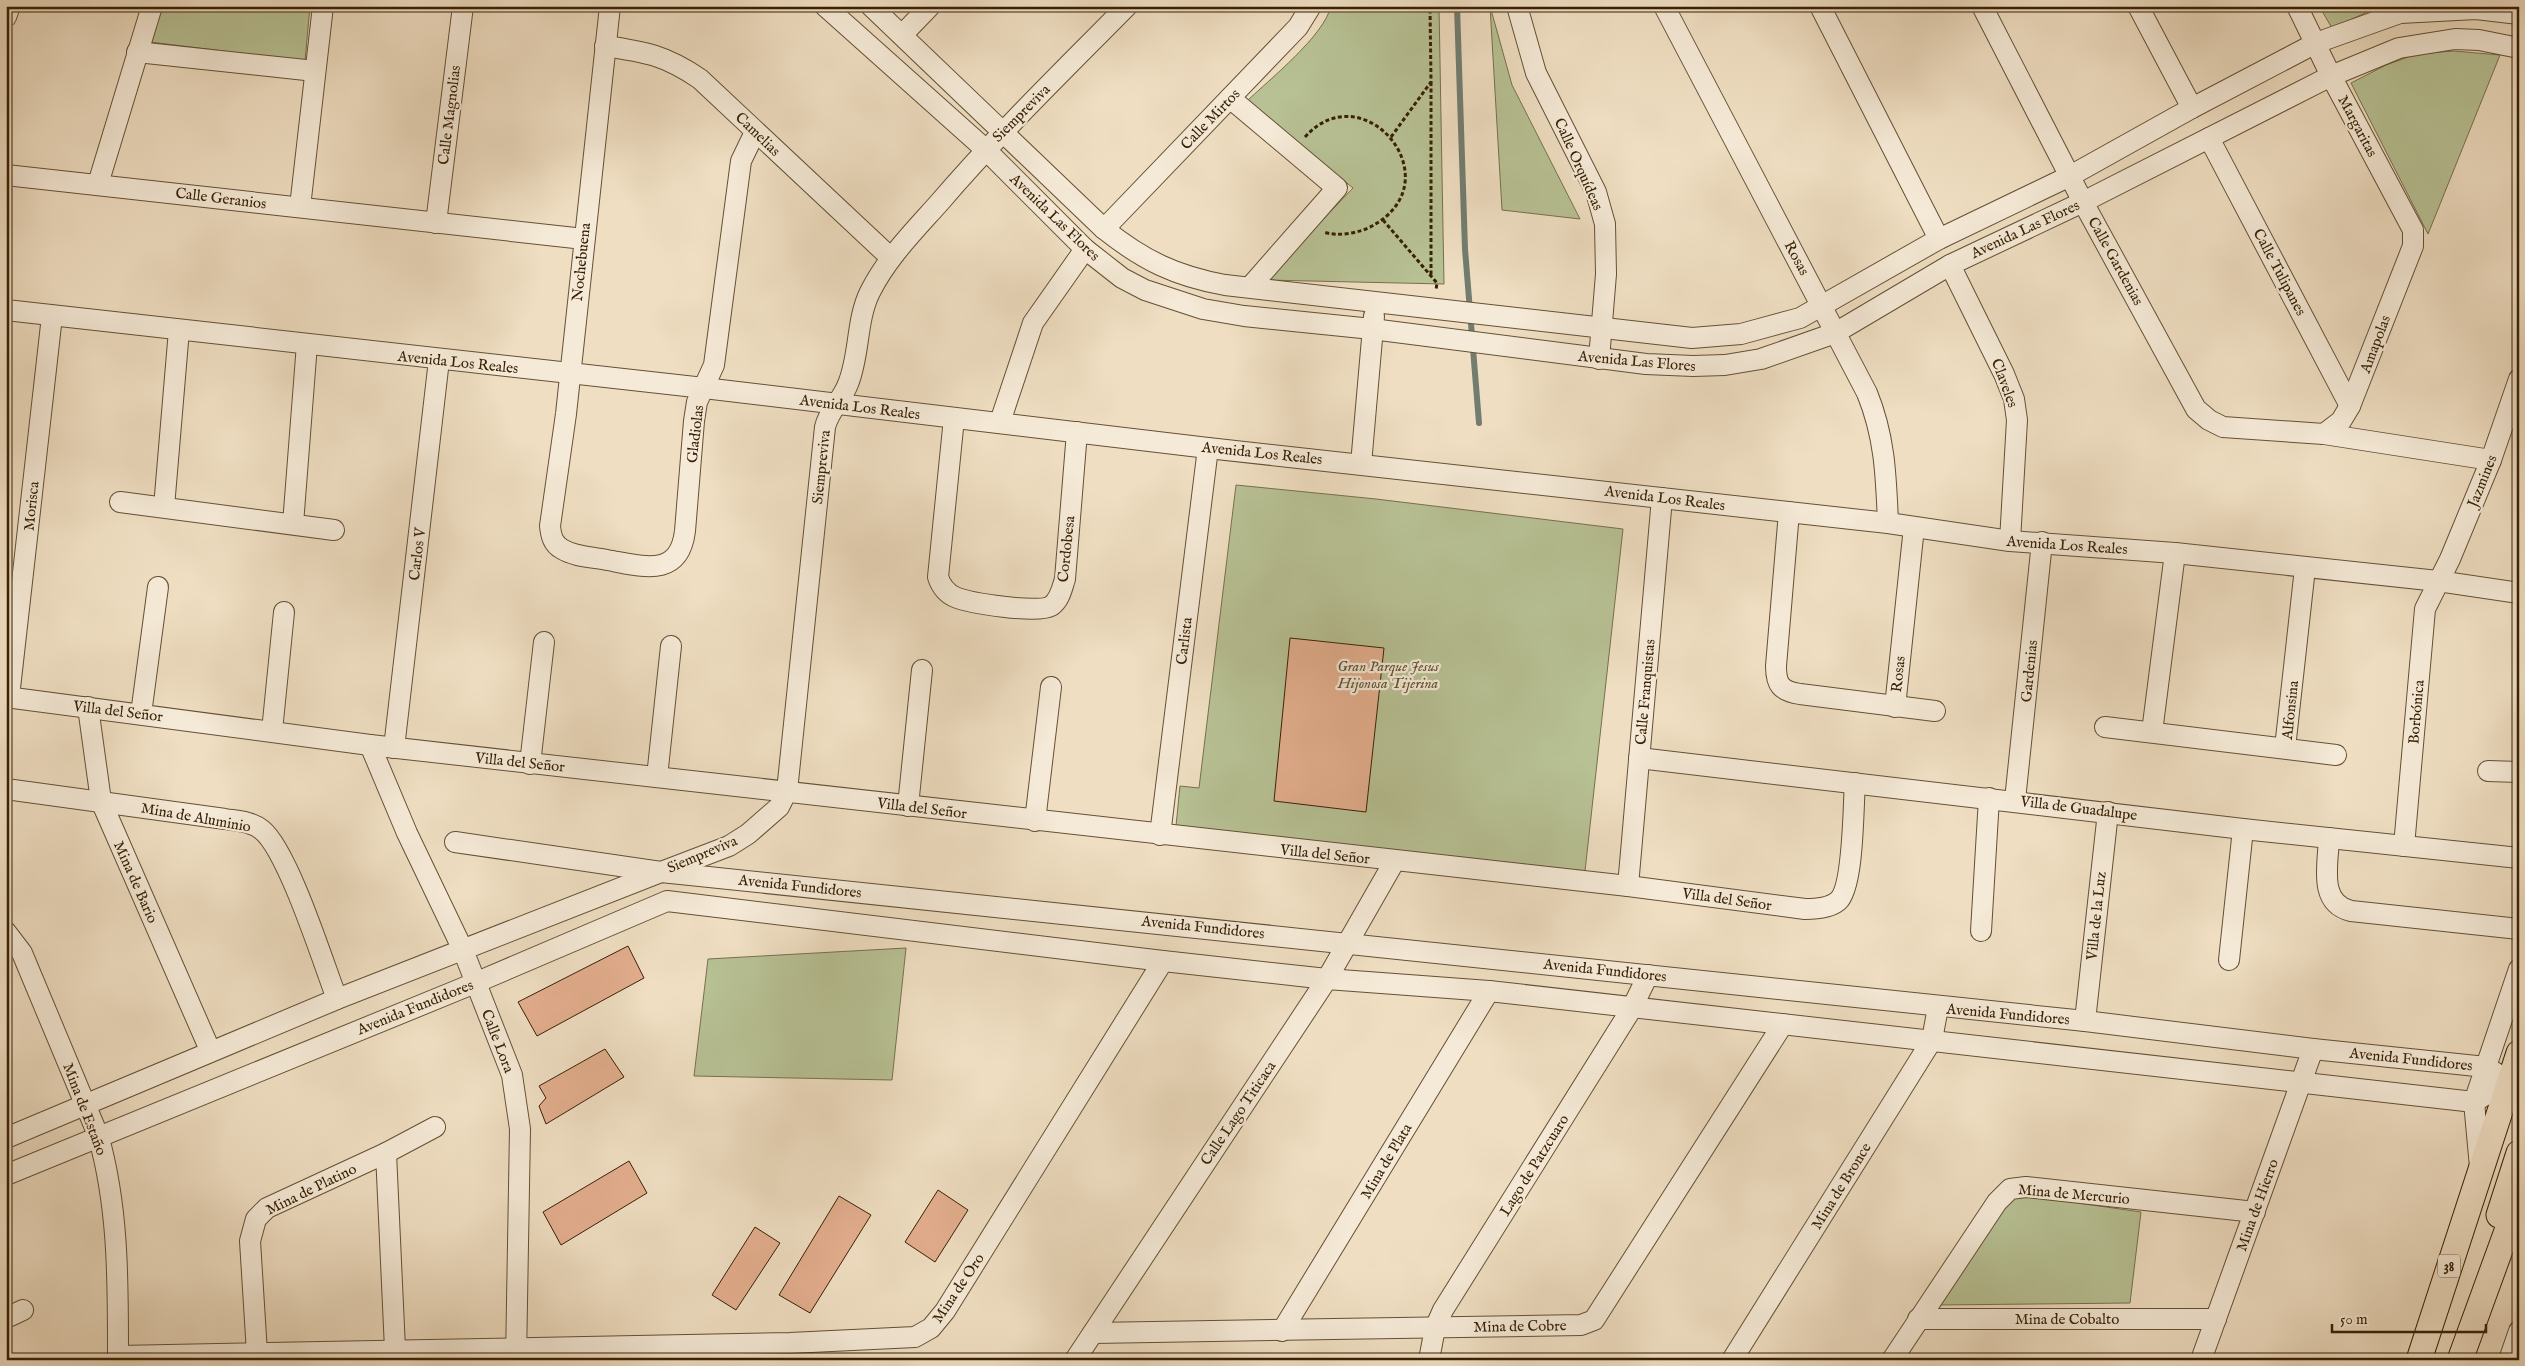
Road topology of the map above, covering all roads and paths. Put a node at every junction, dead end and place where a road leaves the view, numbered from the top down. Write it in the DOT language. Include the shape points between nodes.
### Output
graph roads {
  1 [pos="10,6"];
  2 [pos="152,6"];
  3 [pos="323,6"];
  4 [pos="463,6"];
  5 [pos="610,6"];
  6 [pos="825,6"];
  7 [pos="871,6"];
  8 [pos="930,6"];
  9 [pos="1127,6"];
  10 [pos="1311,6"];
  11 [pos="1430,6"];
  12 [pos="1517,6"];
  13 [pos="1664,6"];
  14 [pos="1820,6"];
  15 [pos="1982,6"];
  16 [pos="2138,6"];
  17 [pos="2297,6"];
  18 [pos="2400,9"];
  19 [pos="2519,14"];
  20 [pos="6,17"];
  21 [pos="902,35"];
  22 [pos="2316,43"];
  23 [pos="605,46"];
  24 [pos="2519,48"];
  25 [pos="137,52"];
  26 [pos="315,71"];
  27 [pos="2331,76"];
  28 [pos="1431,82"];
  29 [pos="1230,98"];
  30 [pos="2192,108"];
  31 [pos="755,132"];
  32 [pos="1002,132"];
  33 [pos="1392,136"];
  34 [pos="2209,138"];
  35 [pos="1299,144"];
  36 [pos="985,149"];
  37 [pos="6,175"];
  38 [pos="2070,176"];
  39 [pos="98,184"];
  40 [pos="2083,202"];
  41 [pos="300,207"];
  42 [pos="1384,220"];
  43 [pos="436,223"];
  44 [pos="1104,229"];
  45 [pos="1320,231"];
  46 [pos="584,239"];
  47 [pos="1939,239"];
  48 [pos="2413,246"];
  49 [pos="1085,249"];
  50 [pos="890,258"];
  51 [pos="1950,265"];
  52 [pos="1431,276"];
  53 [pos="1250,288"];
  54 [pos="1376,302"];
  55 [pos="1823,307"];
  56 [pos="1433,308"];
  57 [pos="6,310"];
  58 [pos="52,316"];
  59 [pos="1602,327"];
  60 [pos="1372,329"];
  61 [pos="179,330"];
  62 [pos="1835,333"];
  63 [pos="307,344"];
  64 [pos="1599,359"];
  65 [pos="439,360"];
  66 [pos="570,374"];
  67 [pos="2519,379"];
  68 [pos="704,388"];
  69 [pos="836,404"];
  70 [pos="2350,406"];
  71 [pos="954,418"];
  72 [pos="1000,422"];
  73 [pos="1077,432"];
  74 [pos="2324,434"];
  75 [pos="1208,448"];
  76 [pos="2491,460"];
  77 [pos="1361,464"];
  78 [pos="1662,498"];
  79 [pos="120,502"];
  80 [pos="164,507"];
  81 [pos="1789,512"];
  82 [pos="550,517"];
  83 [pos="1888,523"];
  84 [pos="293,524"];
  85 [pos="1914,527"];
  86 [pos="334,530"];
  87 [pos="2010,541"];
  88 [pos="2042,542"];
  89 [pos="2175,553"];
  90 [pos="2305,568"];
  91 [pos="2438,581"];
  92 [pos="158,587"];
  93 [pos="2519,593"];
  94 [pos="284,612"];
  95 [pos="544,642"];
  96 [pos="671,646"];
  97 [pos="922,670"];
  98 [pos="1051,687"];
  99 [pos="8,697"];
  100 [pos="1894,707"];
  101 [pos="88,708"];
  102 [pos="1935,711"];
  103 [pos="142,714"];
  104 [pos="2104,727"];
  105 [pos="272,731"];
  106 [pos="2152,732"];
  107 [pos="370,745"];
  108 [pos="394,748"];
  109 [pos="2286,748"];
  110 [pos="2336,755"];
  111 [pos="1639,758"];
  112 [pos="530,764"];
  113 [pos="2488,771"];
  114 [pos="2519,772"];
  115 [pos="657,777"];
  116 [pos="1855,783"];
  117 [pos="6,789"];
  118 [pos="787,792"];
  119 [pos="1989,798"];
  120 [pos="2015,800"];
  121 [pos="101,801"];
  122 [pos="908,806"];
  123 [pos="2108,812"];
  124 [pos="1036,821"];
  125 [pos="2243,828"];
  126 [pos="1160,835"];
  127 [pos="2329,838"];
  128 [pos="455,842"];
  129 [pos="2404,846"];
  130 [pos="2519,858"];
  131 [pos="1394,862"];
  132 [pos="661,872"];
  133 [pos="1628,886"];
  134 [pos="667,901"];
  135 [pos="2519,929"];
  136 [pos="1981,931"];
  137 [pos="6,932"];
  138 [pos="1348,942"];
  139 [pos="463,950"];
  140 [pos="2229,960"];
  141 [pos="1163,961"];
  142 [pos="2519,969"];
  143 [pos="1648,975"];
  144 [pos="1327,979"];
  145 [pos="475,983"];
  146 [pos="1489,991"];
  147 [pos="337,999"];
  148 [pos="1938,1007"];
  149 [pos="1632,1008"];
  150 [pos="2085,1021"];
  151 [pos="1783,1024"];
  152 [pos="1932,1040"];
  153 [pos="2313,1049"];
  154 [pos="210,1050"];
  155 [pos="2519,1053"];
  156 [pos="2486,1067"];
  157 [pos="2302,1082"];
  158 [pos="2515,1084"];
  159 [pos="2474,1102"];
  160 [pos="84,1105"];
  161 [pos="435,1127"];
  162 [pos="98,1135"];
  163 [pos="6,1138"];
  164 [pos="2519,1153"];
  165 [pos="386,1154"];
  166 [pos="2480,1172"];
  167 [pos="6,1175"];
  168 [pos="2519,1198"];
  169 [pos="2255,1212"];
  170 [pos="2476,1312"];
  171 [pos="2216,1319"];
  172 [pos="1918,1320"];
  173 [pos="1435,1328"];
  174 [pos="1282,1330"];
  175 [pos="2519,1331"];
  176 [pos="1093,1333"];
  177 [pos="395,1349"];
  178 [pos="790,1351"];
  179 [pos="257,1353"];
  180 [pos="515,1354"];
  181 [pos="118,1358"];
  182 [pos="1075,1360"];
  183 [pos="1429,1360"];
  184 [pos="1732,1360"];
  185 [pos="1892,1360"];
  186 [pos="2201,1360"];
  187 [pos="2419,1360"];
  188 [pos="2460,1360"];
  189 [pos="2509,1360"];
  1 -- 20 [label="street"];
  2 -- 25 [label="street"];
  3 -- 26 [label="street"];
  4 -- 43 [label="street, Calle Magnolias"];
  5 -- 23 [label="street, Nochebuena"];
  6 -- 36 [label="street, Avenida Las Flores"];
  7 -- 21 [label="street, Avenida Las Flores"];
  8 -- 21 [label="street"];
  9 -- 32 [label="street, Siempreviva"];
  10 -- 29 [label="street, Calle Mirtos" via="1298,27"];
  11 -- 28 [label="path"];
  12 -- 59 [label="street, Calle Orquídeas" via="1536,73 1596,192 1605,224"];
  13 -- 55 [label="street, Rosas"];
  14 -- 47 [label="street"];
  15 -- 38 [label="street, Calle Gardenias"];
  16 -- 30 [label="street"];
  17 -- 22 [label="street, Margaritas"];
  18 -- 19 [label="street, Avenida Las Flores" via="2476,9"];
  18 -- 22 [label="street, Avenida Las Flores"];
  21 -- 32 [label="street, Avenida Las Flores"];
  22 -- 27 [label="street, Margaritas"];
  22 -- 30 [label="street, Avenida Las Flores"];
  23 -- 31 [label="street, Camelias" via="658,54 683,67 700,78"];
  23 -- 46 [label="street, Nochebuena"];
  24 -- 27 [label="street, Avenida Las Flores" via="2479,40 2426,42 2399,48"];
  25 -- 26 [label="street"];
  25 -- 39 [label="street"];
  26 -- 41 [label="street"];
  27 -- 34 [label="street, Avenida Las Flores"];
  27 -- 48 [label="street, Margaritas" via="2413,230"];
  28 -- 33 [label="path"];
  28 -- 52 [label="path"];
  29 -- 44 [label="street, Calle Mirtos"];
  29 -- 53 [label="street" via="1337,188"];
  30 -- 38 [label="street, Avenida Las Flores"];
  31 -- 50 [label="street, Camelias"];
  31 -- 68 [label="street, Gladiolas" via="741,161 716,357"];
  32 -- 36 [label="street, Siempreviva"];
  32 -- 44 [label="street, Avenida Las Flores"];
  33 -- 35 [label="path" via="1361,118 1343,117 1318,126"];
  33 -- 42 [label="path" via="1406,170 1404,189"];
  34 -- 40 [label="street, Avenida Las Flores"];
  34 -- 70 [label="street, Calle Tulipanes"];
  36 -- 49 [label="street, Avenida Las Flores"];
  36 -- 50 [label="street, Siempreviva"];
  37 -- 39 [label="street, Calle Geranios"];
  38 -- 40 [label="street, Calle Gardenias"];
  38 -- 47 [label="street, Avenida Las Flores"];
  39 -- 41 [label="street, Calle Geranios"];
  40 -- 51 [label="street, Avenida Las Flores"];
  40 -- 74 [label="street, Calle Gardenias" via="2196,409 2223,427"];
  41 -- 43 [label="street, Calle Geranios"];
  42 -- 45 [label="path" via="1368,228 1333,235"];
  42 -- 52 [label="path"];
  43 -- 46 [label="street, Calle Geranios"];
  44 -- 53 [label="street, Avenida Las Flores" via="1123,245 1165,269 1202,281"];
  46 -- 66 [label="street, Nochebuena"];
  47 -- 55 [label="street, Avenida Las Flores"];
  48 -- 70 [label="street, Amapolas"];
  49 -- 60 [label="street, Avenida Las Flores" via="1122,278 1144,290 1204,309"];
  49 -- 72 [label="street" via="1033,323"];
  50 -- 69 [label="street, Siempreviva" via="864,307 852,374"];
  51 -- 62 [label="street, Avenida Las Flores"];
  51 -- 87 [label="street, Claveles" via="2014,399 2017,420"];
  52 -- 56 [label="path" via="1437,283"];
  53 -- 54 [label="street, Avenida Las Flores"];
  54 -- 56 [label="street, Avenida Las Flores"];
  54 -- 60 [label="street"];
  55 -- 59 [label="street, Avenida Las Flores" via="1800,318 1718,337 1663,336"];
  55 -- 62 [label="street, Rosas"];
  56 -- 59 [label="street, Avenida Las Flores"];
  57 -- 58 [label="street, Avenida Los Reales"];
  58 -- 61 [label="street, Avenida Los Reales"];
  58 -- 99 [label="street, Morisca"];
  59 -- 64 [label="street, Calle Orquídeas"];
  60 -- 64 [label="street, Avenida Las Flores"];
  60 -- 77 [label="street"];
  61 -- 63 [label="street, Avenida Los Reales"];
  61 -- 80 [label="street"];
  62 -- 64 [label="street, Avenida Las Flores" via="1761,359 1725,365 1646,364"];
  62 -- 83 [label="street, Rosas" via="1878,420 1884,446"];
  63 -- 65 [label="street, Avenida Los Reales"];
  63 -- 84 [label="street"];
  65 -- 66 [label="street, Avenida Los Reales"];
  65 -- 108 [label="street, Carlos V"];
  66 -- 68 [label="street, Avenida Los Reales"];
  66 -- 82 [label="street, Nochebuena"];
  67 -- 76 [label="street, Jazmines"];
  68 -- 69 [label="street, Avenida Los Reales"];
  68 -- 82 [label="street, Gladiolas" via="697,402 694,421 686,531 677,556 661,566 648,568 569,552 554,542"];
  69 -- 71 [label="street, Avenida Los Reales"];
  69 -- 118 [label="street, Siempreviva" via="825,427"];
  70 -- 74 [label="street, Amapolas" via="2342,421"];
  71 -- 72 [label="street, Avenida Los Reales"];
  71 -- 73 [label="street, Cordobesa" via="938,577 946,591 966,600 1034,609 1052,606 1065,579"];
  72 -- 73 [label="street, Avenida Los Reales"];
  73 -- 75 [label="street, Avenida Los Reales"];
  74 -- 76 [label="street"];
  75 -- 77 [label="street, Avenida Los Reales"];
  75 -- 126 [label="street, Carlista"];
  76 -- 91 [label="street, Jazmines"];
  77 -- 78 [label="street, Avenida Los Reales"];
  78 -- 81 [label="street, Avenida Los Reales"];
  78 -- 111 [label="street, Calle Franquistas"];
  79 -- 80 [label="street"];
  80 -- 84 [label="street"];
  81 -- 83 [label="street, Avenida Los Reales"];
  81 -- 100 [label="street, Rosas" via="1777,681 1782,689 1800,694"];
  83 -- 85 [label="street, Avenida Los Reales"];
  84 -- 86 [label="street"];
  85 -- 87 [label="street, Avenida Los Reales"];
  85 -- 100 [label="street, Rosas"];
  87 -- 88 [label="street, Avenida Los Reales"];
  88 -- 89 [label="street, Avenida Los Reales"];
  88 -- 120 [label="street, Gardenias"];
  89 -- 90 [label="street, Avenida Los Reales"];
  89 -- 106 [label="street"];
  90 -- 91 [label="street, Avenida Los Reales"];
  90 -- 109 [label="street, Alfonsina"];
  91 -- 93 [label="street, Avenida Los Reales"];
  91 -- 129 [label="street, Borbónica" via="2425,610"];
  92 -- 103 [label="street"];
  94 -- 105 [label="street"];
  95 -- 112 [label="street"];
  96 -- 115 [label="street"];
  97 -- 122 [label="street"];
  98 -- 124 [label="street"];
  99 -- 101 [label="street, Villa del Señor"];
  100 -- 102 [label="street"];
  101 -- 103 [label="street, Villa del Señor"];
  101 -- 121 [label="street, Mina de Bario"];
  103 -- 105 [label="street, Villa del Señor"];
  104 -- 106 [label="street, Alfonsina"];
  105 -- 107 [label="street, Villa del Señor"];
  106 -- 109 [label="street, Alfonsina"];
  107 -- 108 [label="street, Villa del Señor"];
  107 -- 139 [label="street, Calle Lora" via="406,833"];
  108 -- 112 [label="street, Villa del Señor"];
  109 -- 110 [label="street"];
  111 -- 116 [label="street, Villa de Guadalupe"];
  111 -- 133 [label="street, Calle Franquistas"];
  112 -- 115 [label="street, Villa del Señor"];
  113 -- 114 [label="street"];
  115 -- 118 [label="street, Villa del Señor"];
  116 -- 119 [label="street, Villa de Guadalupe"];
  116 -- 133 [label="street, Villa del Señor" via="1849,874 1838,901 1816,909 1805,909"];
  117 -- 121 [label="street, Mina de Aluminio"];
  118 -- 122 [label="street, Villa del Señor"];
  118 -- 132 [label="street, Siempreviva" via="779,807 748,834 728,846"];
  119 -- 120 [label="street, Villa de Guadalupe"];
  119 -- 136 [label="street"];
  120 -- 123 [label="street, Villa de Guadalupe"];
  121 -- 147 [label="street, Mina de Aluminio" via="248,823 262,830 275,846 288,873"];
  121 -- 154 [label="street, Mina de Bario"];
  122 -- 124 [label="street, Villa del Señor"];
  123 -- 125 [label="street, Villa de Guadalupe"];
  123 -- 150 [label="street, Villa de la Luz"];
  124 -- 126 [label="street, Villa del Señor"];
  125 -- 127 [label="street, Villa de Guadalupe"];
  125 -- 140 [label="street"];
  126 -- 131 [label="street, Villa del Señor"];
  127 -- 129 [label="street, Villa de Guadalupe"];
  127 -- 135 [label="street" via="2328,888 2332,900 2339,907 2351,911"];
  128 -- 132 [label="street"];
  129 -- 130 [label="street, Villa de Guadalupe"];
  131 -- 133 [label="street, Villa del Señor"];
  131 -- 138 [label="street, Calle Lago Titicaca"];
  132 -- 134 [label="street, Siempreviva"];
  132 -- 138 [label="street, Avenida Fundidores"];
  132 -- 139 [label="street, Avenida Fundidores"];
  134 -- 141 [label="street, Avenida Fundidores"];
  134 -- 145 [label="street, Avenida Fundidores"];
  137 -- 160 [label="street, Mina de Estaño" via="22,953"];
  138 -- 143 [label="street, Avenida Fundidores"];
  138 -- 144 [label="street, Calle Lago Titicaca"];
  139 -- 145 [label="street, Calle Lora"];
  139 -- 147 [label="street, Avenida Fundidores"];
  141 -- 144 [label="street, Avenida Fundidores"];
  141 -- 178 [label="street, Mina de Oro" via="945,1312 931,1328 915,1337"];
  142 -- 156 [label="street"];
  143 -- 148 [label="street, Avenida Fundidores"];
  143 -- 149 [label="street, Lago de Patzcuaro"];
  144 -- 146 [label="street, Avenida Fundidores"];
  144 -- 176 [label="street, Calle Lago Titicaca"];
  145 -- 162 [label="street, Avenida Fundidores"];
  145 -- 180 [label="street, Calle Lora" via="512,1075 518,1100"];
  146 -- 149 [label="street, Avenida Fundidores"];
  146 -- 174 [label="street, Mina de Plata"];
  147 -- 154 [label="street, Avenida Fundidores"];
  148 -- 150 [label="street, Avenida Fundidores"];
  148 -- 152 [label="street, Mina de Bronce"];
  149 -- 151 [label="street, Avenida Fundidores"];
  149 -- 173 [label="street, Lago de Patzcuaro" via="1443,1310"];
  150 -- 153 [label="street, Avenida Fundidores"];
  151 -- 152 [label="street, Avenida Fundidores"];
  151 -- 173 [label="street, Mina de Cobre" via="1594,1320 1581,1325"];
  152 -- 157 [label="street, Avenida Fundidores"];
  152 -- 184 [label="street, Mina de Bronce"];
  153 -- 156 [label="street, Avenida Fundidores"];
  153 -- 157 [label="street, Mina de Hierro"];
  154 -- 160 [label="street, Avenida Fundidores"];
  155 -- 158 [label="main road"];
  156 -- 158 [label="street, Avenida Fundidores"];
  156 -- 159 [label="street"];
  157 -- 159 [label="street, Avenida Fundidores"];
  157 -- 169 [label="street, Mina de Hierro"];
  158 -- 159 [label="street"];
  158 -- 166 [label="main road"];
  159 -- 166 [label="street"];
  160 -- 162 [label="street, Mina de Estaño"];
  160 -- 163 [label="street, Avenida Fundidores"];
  161 -- 165 [label="street, Mina de Platino"];
  162 -- 167 [label="street, Avenida Fundidores"];
  162 -- 181 [label="street, Mina de Estaño" via="111,1189 115,1224"];
  164 -- 170 [label="main road" via="2489,1251"];
  165 -- 177 [label="street"];
  165 -- 179 [label="street, Mina de Platino" via="280,1201 256,1219 250,1241"];
  166 -- 187 [label="main road, 38"];
  168 -- 170 [label="main road"];
  169 -- 171 [label="street, Mina de Hierro"];
  169 -- 172 [label="street, Mina de Mercurio" via="2026,1187 2010,1189 1996,1202"];
  170 -- 188 [label="main road"];
  171 -- 172 [label="street, Mina de Cobalto"];
  171 -- 186 [label="street, Mina de Hierro"];
  172 -- 185 [label="street, Mina de Mercurio"];
  173 -- 174 [label="street, Mina de Cobre"];
  173 -- 183 [label="street, Lago de Patzcuaro"];
  174 -- 176 [label="street, Mina de Cobre"];
  175 -- 189 [label="street"];
  176 -- 182 [label="street, Calle Lago Titicaca"];
  177 -- 179 [label="street, Mina de Oro"];
  177 -- 180 [label="street, Mina de Oro"];
  178 -- 180 [label="street, Mina de Oro"];
  179 -- 181 [label="street, Mina de Oro"];
}
